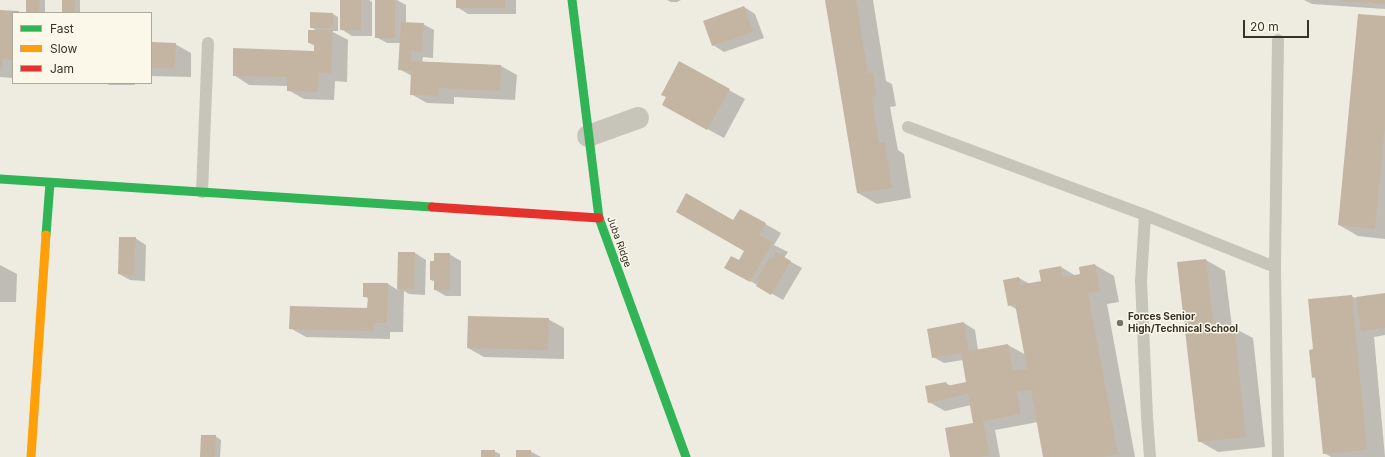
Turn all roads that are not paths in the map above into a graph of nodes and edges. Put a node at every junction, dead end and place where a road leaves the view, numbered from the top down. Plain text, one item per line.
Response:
1 (572, 0) edge
2 (1278, 40) dead end
3 (208, 43) dead end
4 (638, 118) dead end
5 (908, 127) dead end
6 (588, 136) junction
7 (0, 179) edge
8 (50, 182) junction
9 (202, 192) junction
10 (1145, 215) junction
11 (599, 218) junction
12 (1275, 267) junction
13 (31, 457) edge
14 (686, 457) edge
15 (1150, 457) edge
16 (1278, 457) edge

1 - 6 street, Juba Ridge
2 - 12 lane
3 - 9 lane
4 - 6 street
5 - 10 lane
6 - 11 street, Juba Ridge
7 - 8 street
8 - 9 street
8 - 13 street
9 - 11 street
10 - 12 lane
10 - 15 lane
11 - 14 street, Juba Ridge
12 - 16 lane

